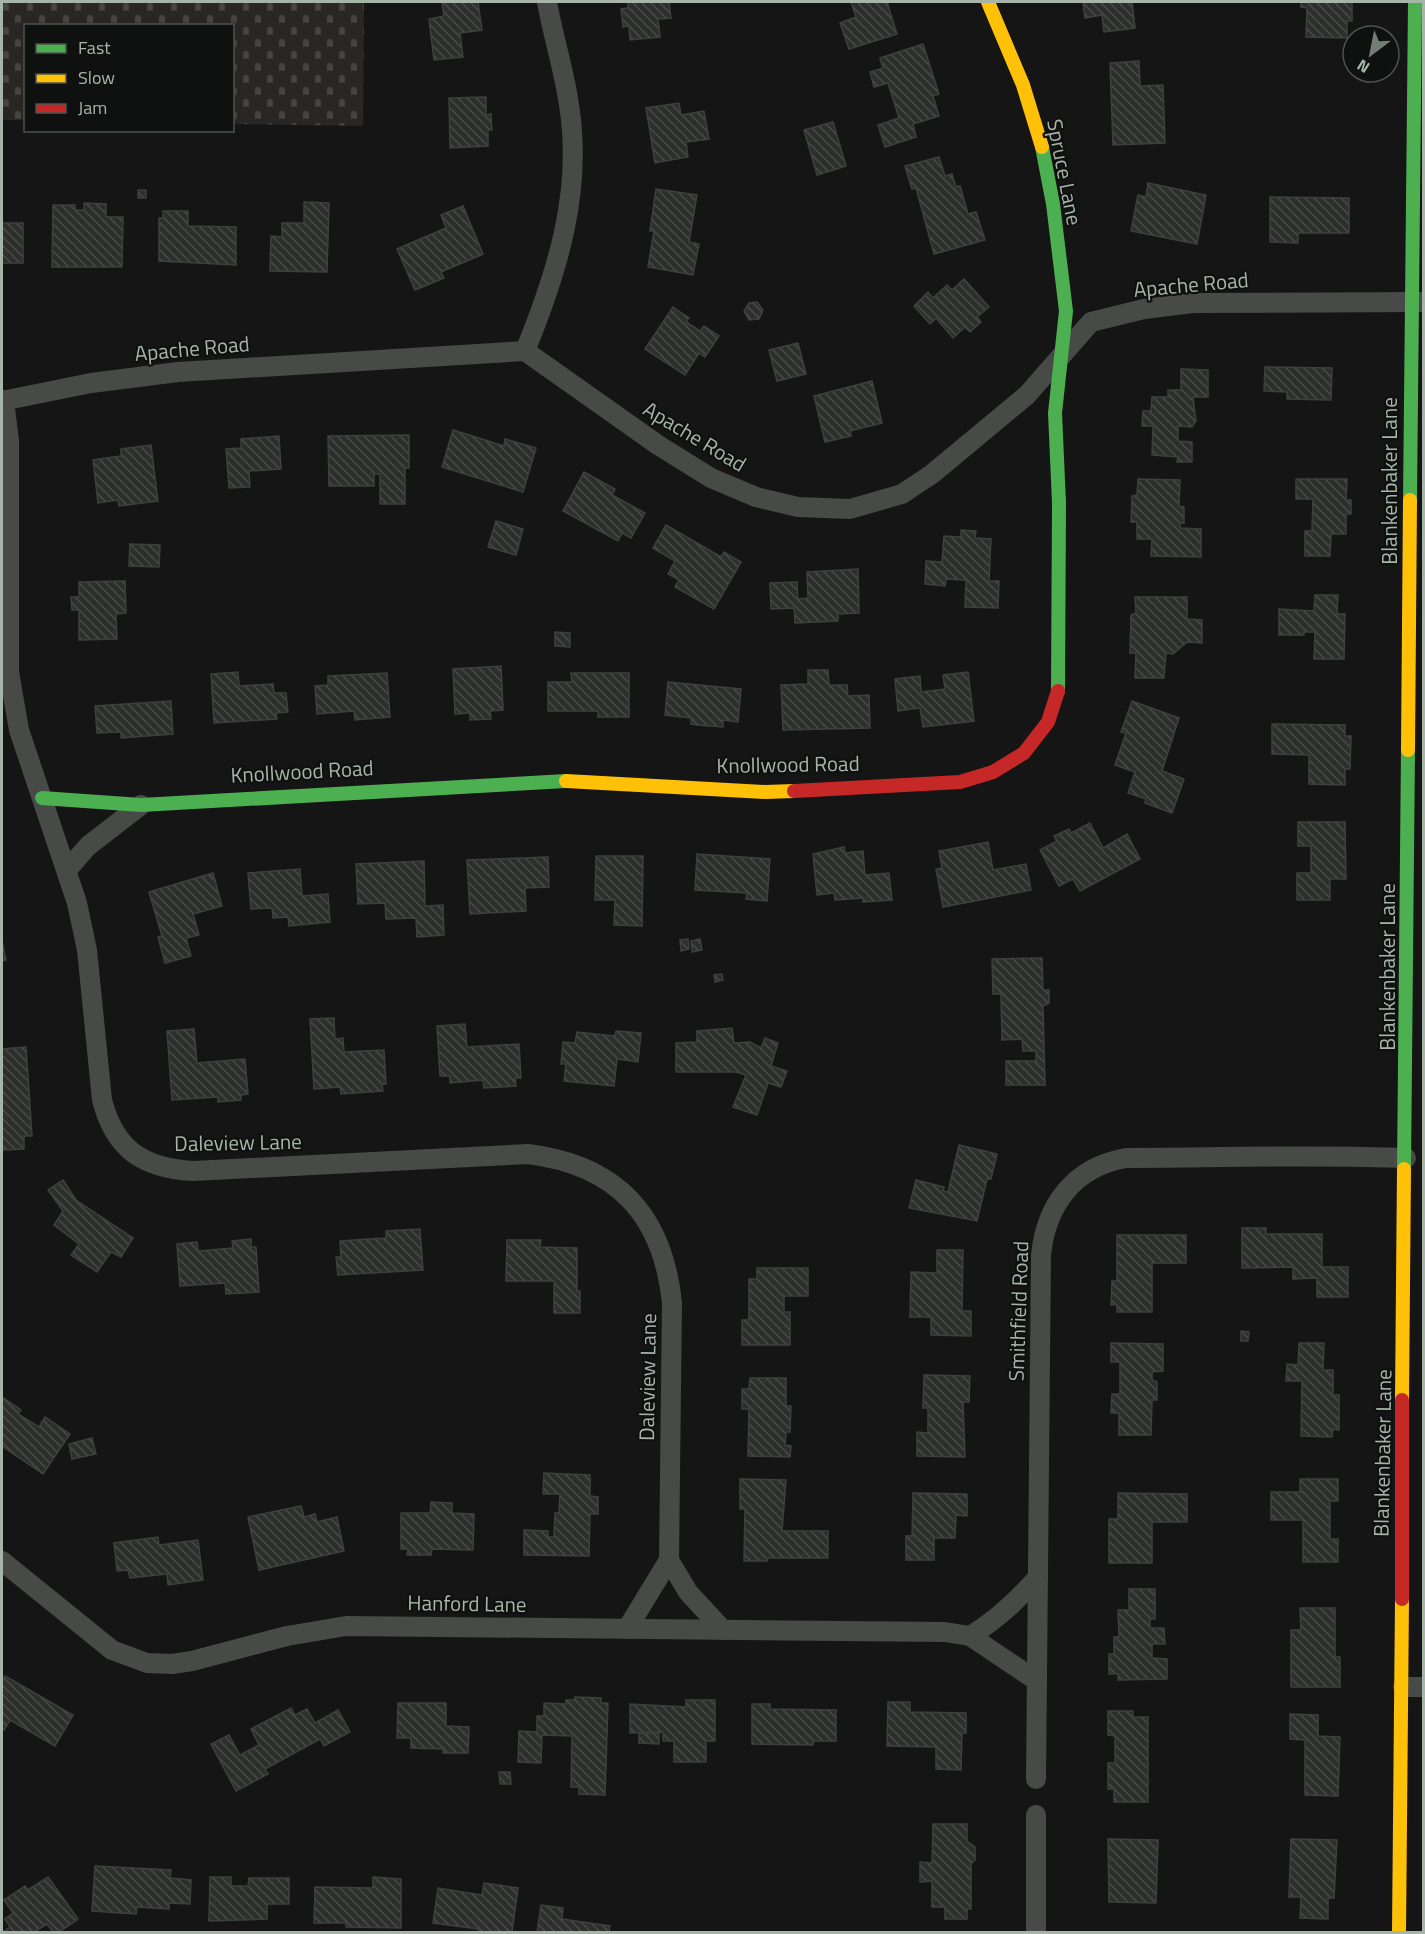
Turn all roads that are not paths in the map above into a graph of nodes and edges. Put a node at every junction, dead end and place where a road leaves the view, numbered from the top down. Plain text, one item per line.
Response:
1 (547, 2) edge
2 (988, 2) edge
3 (1415, 2) edge
4 (1418, 302) edge
5 (525, 351) junction
6 (1059, 357) junction
7 (3, 401) edge
8 (42, 798) junction
9 (141, 805) junction
10 (67, 870) junction
11 (1406, 1158) junction
12 (669, 1560) junction
13 (2, 1561) edge
14 (1038, 1577) junction
15 (627, 1629) junction
16 (723, 1630) junction
17 (970, 1636) junction
18 (1037, 1681) junction
19 (1404, 1687) junction
20 (1424, 1687) edge
21 (1036, 1779) dead end
22 (1036, 1815) dead end
23 (1036, 1932) edge
24 (1399, 1932) edge

1 - 5 street
2 - 6 street, Spruce Lane
3 - 4 street, Blankenbaker Lane
4 - 6 street, Apache Road
4 - 11 street, Blankenbaker Lane
5 - 6 street, Apache Road
5 - 7 street, Apache Road
6 - 9 street, Knollwood Road
7 - 8 street, Daleview Lane
8 - 9 street, Knollwood Road
8 - 10 street, Daleview Lane
9 - 10 street
10 - 12 street, Daleview Lane
11 - 14 street, Smithfield Road
11 - 19 street, Blankenbaker Lane
12 - 15 street
12 - 16 street
13 - 15 street, Hanford Lane
14 - 17 street
14 - 18 street, Smithfield Road
15 - 16 street, Hanford Lane
16 - 17 street, Hanford Lane
17 - 18 street, Hanford Lane
18 - 21 street, Smithfield Road
19 - 20 street
19 - 24 street, Blankenbaker Lane
22 - 23 street

